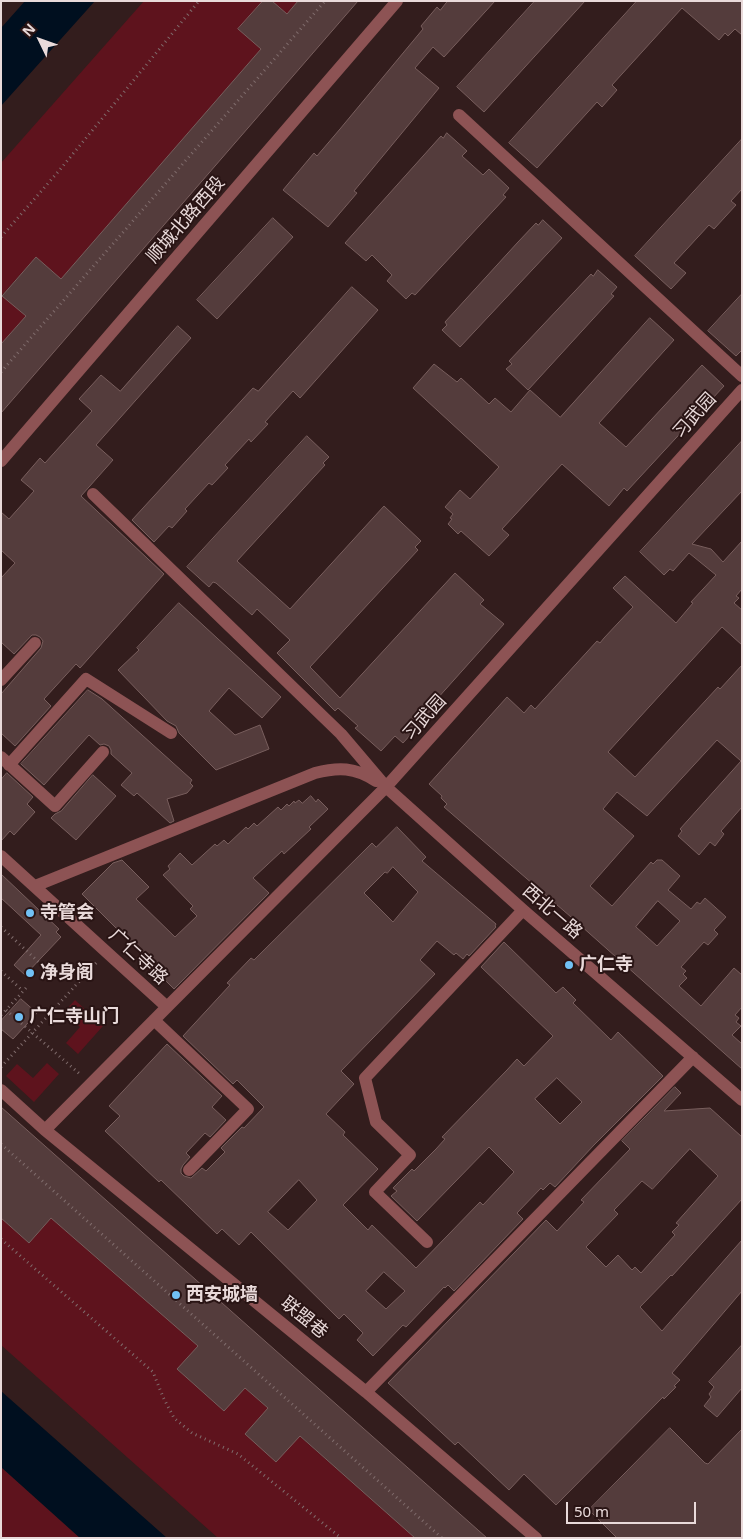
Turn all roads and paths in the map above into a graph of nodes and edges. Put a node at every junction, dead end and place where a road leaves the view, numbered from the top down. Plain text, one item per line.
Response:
1 (199, 1) edge
2 (325, 1) edge
3 (397, 1) edge
4 (459, 115) dead end
5 (1, 237) edge
6 (1, 372) edge
7 (742, 376) edge
8 (742, 390) edge
9 (1, 461) edge
10 (93, 494) dead end
11 (35, 643) dead end
12 (1, 680) edge
13 (171, 733) dead end
14 (103, 752) dead end
15 (5, 761) edge
16 (386, 788) junction
17 (1, 856) edge
18 (34, 886) junction
19 (522, 910) junction
20 (1, 927) edge
21 (106, 951) junction
22 (44, 967) dead end
23 (1, 971) edge
24 (5, 974) junction
25 (1, 978) edge
26 (167, 1007) junction
27 (6, 1010) junction
28 (1, 1015) edge
29 (154, 1020) junction
30 (32, 1034) junction
31 (692, 1057) junction
32 (1, 1068) edge
33 (91, 1084) junction
34 (1, 1090) edge
35 (742, 1100) edge
36 (45, 1130) junction
37 (1, 1144) edge
38 (189, 1170) dead end
39 (1, 1239) edge
40 (427, 1242) dead end
41 (366, 1392) junction
42 (341, 1538) edge
43 (442, 1538) edge
44 (536, 1538) edge

1 - 5 path
2 - 6 path
3 - 9 street, 顺城北路西段
4 - 7 street
8 - 16 street, 习武园
10 - 16 street
11 - 12 street
13 - 15 street
14 - 15 street
16 - 18 street
16 - 19 street, 西北一路
16 - 26 street, 习武园
17 - 18 street, 广仁寺路
18 - 21 street, 广仁寺路
19 - 31 street, 西北一路
19 - 40 street
20 - 22 path
21 - 26 street, 广仁寺路
21 - 30 path
23 - 24 path
24 - 25 path
24 - 27 path
26 - 29 street, 广仁寺路
27 - 28 path
27 - 30 path
29 - 33 street, 广仁寺路
29 - 38 street
30 - 32 path
30 - 33 path
31 - 35 street, 西北一路
31 - 41 street
33 - 36 street, 广仁寺路
34 - 36 street, 联盟巷
36 - 41 street, 联盟巷
37 - 43 path
39 - 42 path
41 - 44 street, 联盟巷

